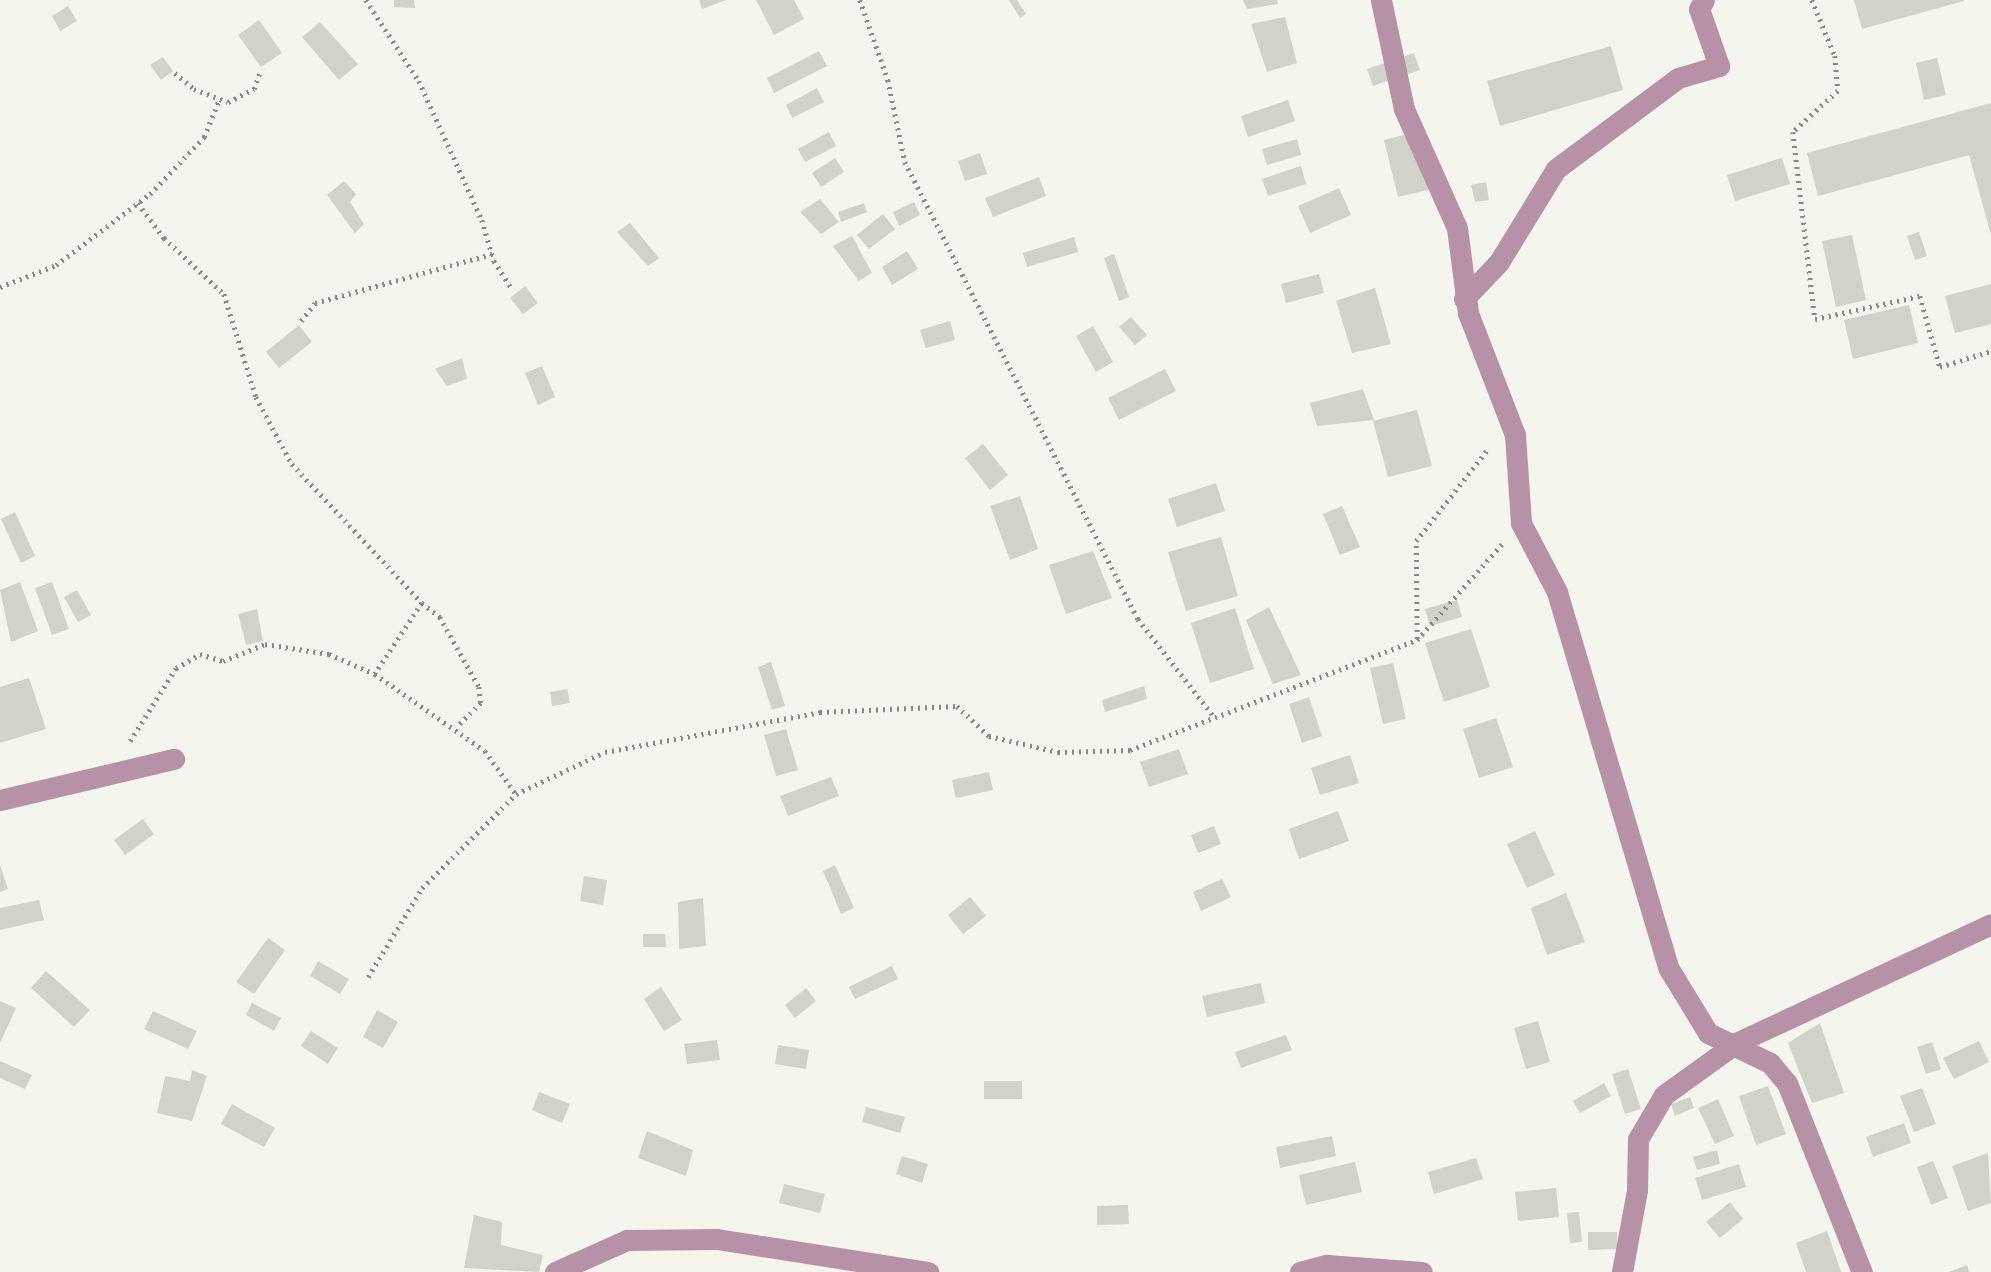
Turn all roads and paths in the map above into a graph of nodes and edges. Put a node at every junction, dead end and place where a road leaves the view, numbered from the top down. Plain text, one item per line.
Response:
1 (366, 0) edge
2 (860, 0) edge
3 (1381, 0) edge
4 (1704, 0) edge
5 (1812, 0) edge
6 (261, 69) dead end
7 (175, 73) dead end
8 (219, 100) junction
9 (138, 203) junction
10 (492, 254) junction
11 (0, 287) edge
12 (512, 289) dead end
13 (1464, 299) junction
14 (301, 321) dead end
15 (1991, 351) edge
16 (1511, 420) junction
17 (1521, 523) junction
18 (422, 603) junction
19 (1417, 640) junction
20 (375, 674) junction
21 (1214, 718) junction
22 (456, 729) junction
23 (174, 759) dead end
24 (113, 773) junction
25 (516, 794) junction
26 (0, 800) edge
27 (1991, 924) edge
28 (368, 977) dead end
29 (1736, 1044) junction
30 (555, 1272) edge
31 (928, 1272) edge
32 (1300, 1272) edge
33 (1422, 1272) edge
34 (1622, 1272) edge
35 (1862, 1272) edge

1 - 10 path
2 - 21 path
3 - 13 street
4 - 13 street
5 - 15 path
6 - 8 path
7 - 8 path
8 - 9 path
9 - 11 path
9 - 18 path
10 - 12 path
10 - 14 path
13 - 16 street
16 - 17 street
16 - 19 path
17 - 19 path
17 - 29 street
18 - 20 path
18 - 22 path
19 - 21 path
20 - 22 path
20 - 24 path
21 - 25 path
22 - 25 path
23 - 24 street
24 - 26 street
25 - 28 path
27 - 29 street
29 - 34 street
29 - 35 street
30 - 31 street
32 - 33 street

